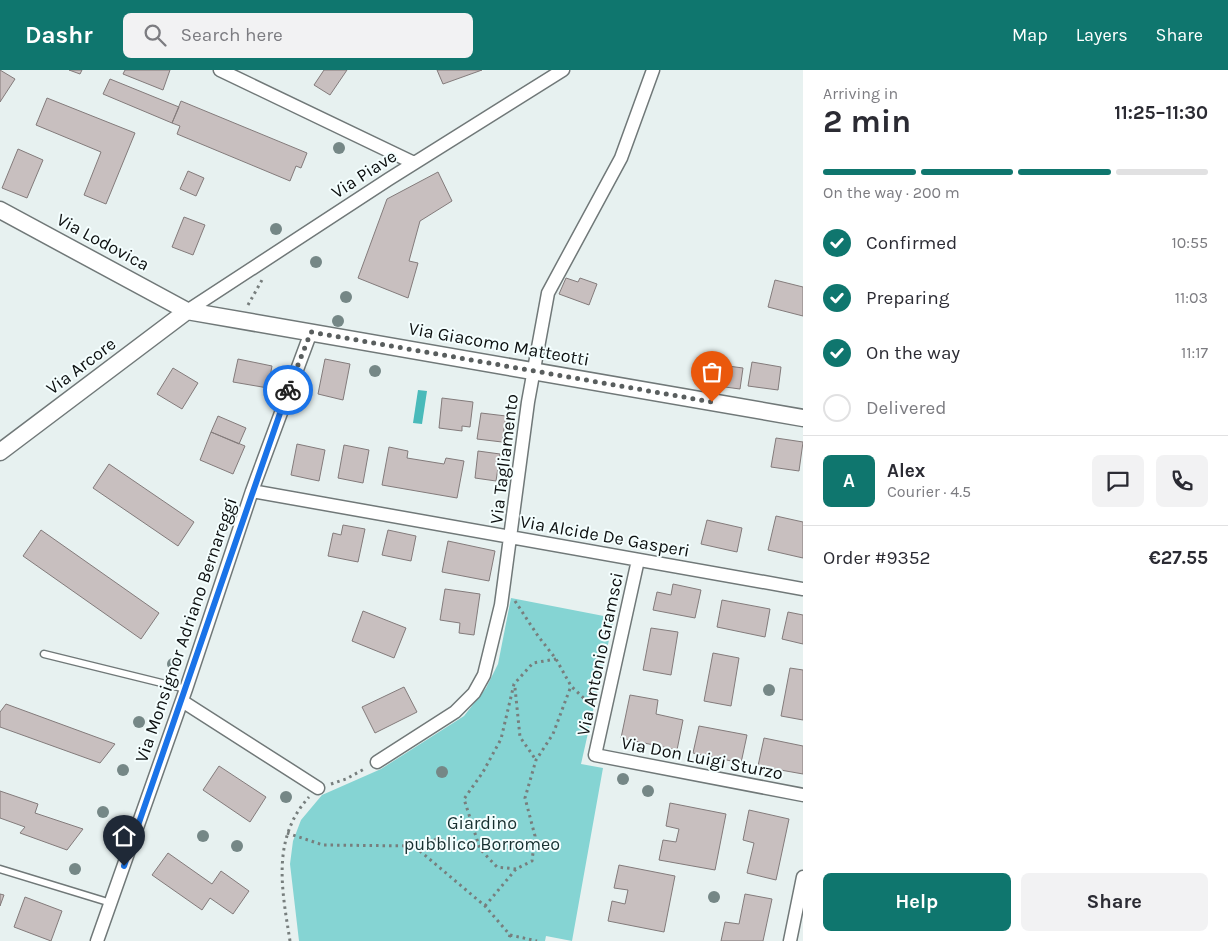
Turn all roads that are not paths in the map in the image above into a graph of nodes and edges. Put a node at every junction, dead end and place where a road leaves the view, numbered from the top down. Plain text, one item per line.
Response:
1 (220, 70) edge
2 (563, 70) edge
3 (653, 70) edge
4 (414, 163) junction
5 (0, 210) edge
6 (187, 311) junction
7 (311, 332) junction
8 (534, 370) junction
9 (803, 418) edge
10 (0, 452) edge
11 (252, 491) junction
12 (512, 537) junction
13 (638, 560) junction
14 (803, 589) edge
15 (44, 654) dead end
16 (184, 695) junction
17 (595, 755) joint
18 (377, 762) dead end
19 (318, 788) dead end
20 (803, 795) edge
21 (0, 869) edge
22 (803, 877) edge
23 (111, 903) junction
24 (97, 941) edge
25 (790, 941) edge

1 - 4 street
2 - 4 street, Via Piave
3 - 8 street, Via Tagliamento
4 - 6 street, Via Piave
5 - 6 street, Via Lodovica
6 - 7 street, Via Giacomo Matteotti
6 - 10 street, Via Arcore
7 - 8 street, Via Giacomo Matteotti
7 - 11 street, Via Monsignor Adriano Bernareggi
8 - 9 street, Via Giacomo Matteotti
8 - 12 street, Via Tagliamento
11 - 12 street, Via Alcide De Gasperi
11 - 16 street, Via Monsignor Adriano Bernareggi
12 - 13 street, Via Alcide De Gasperi
12 - 18 street, Via Tagliamento
13 - 14 street, Via Alcide De Gasperi
13 - 17 street, Via Antonio Gramsci
15 - 16 lane
16 - 19 street
16 - 23 street, Via Monsignor Adriano Bernareggi
17 - 20 street, Via Don Luigi Sturzo
21 - 23 lane
22 - 25 street
23 - 24 street, Via Monsignor Adriano Bernareggi

